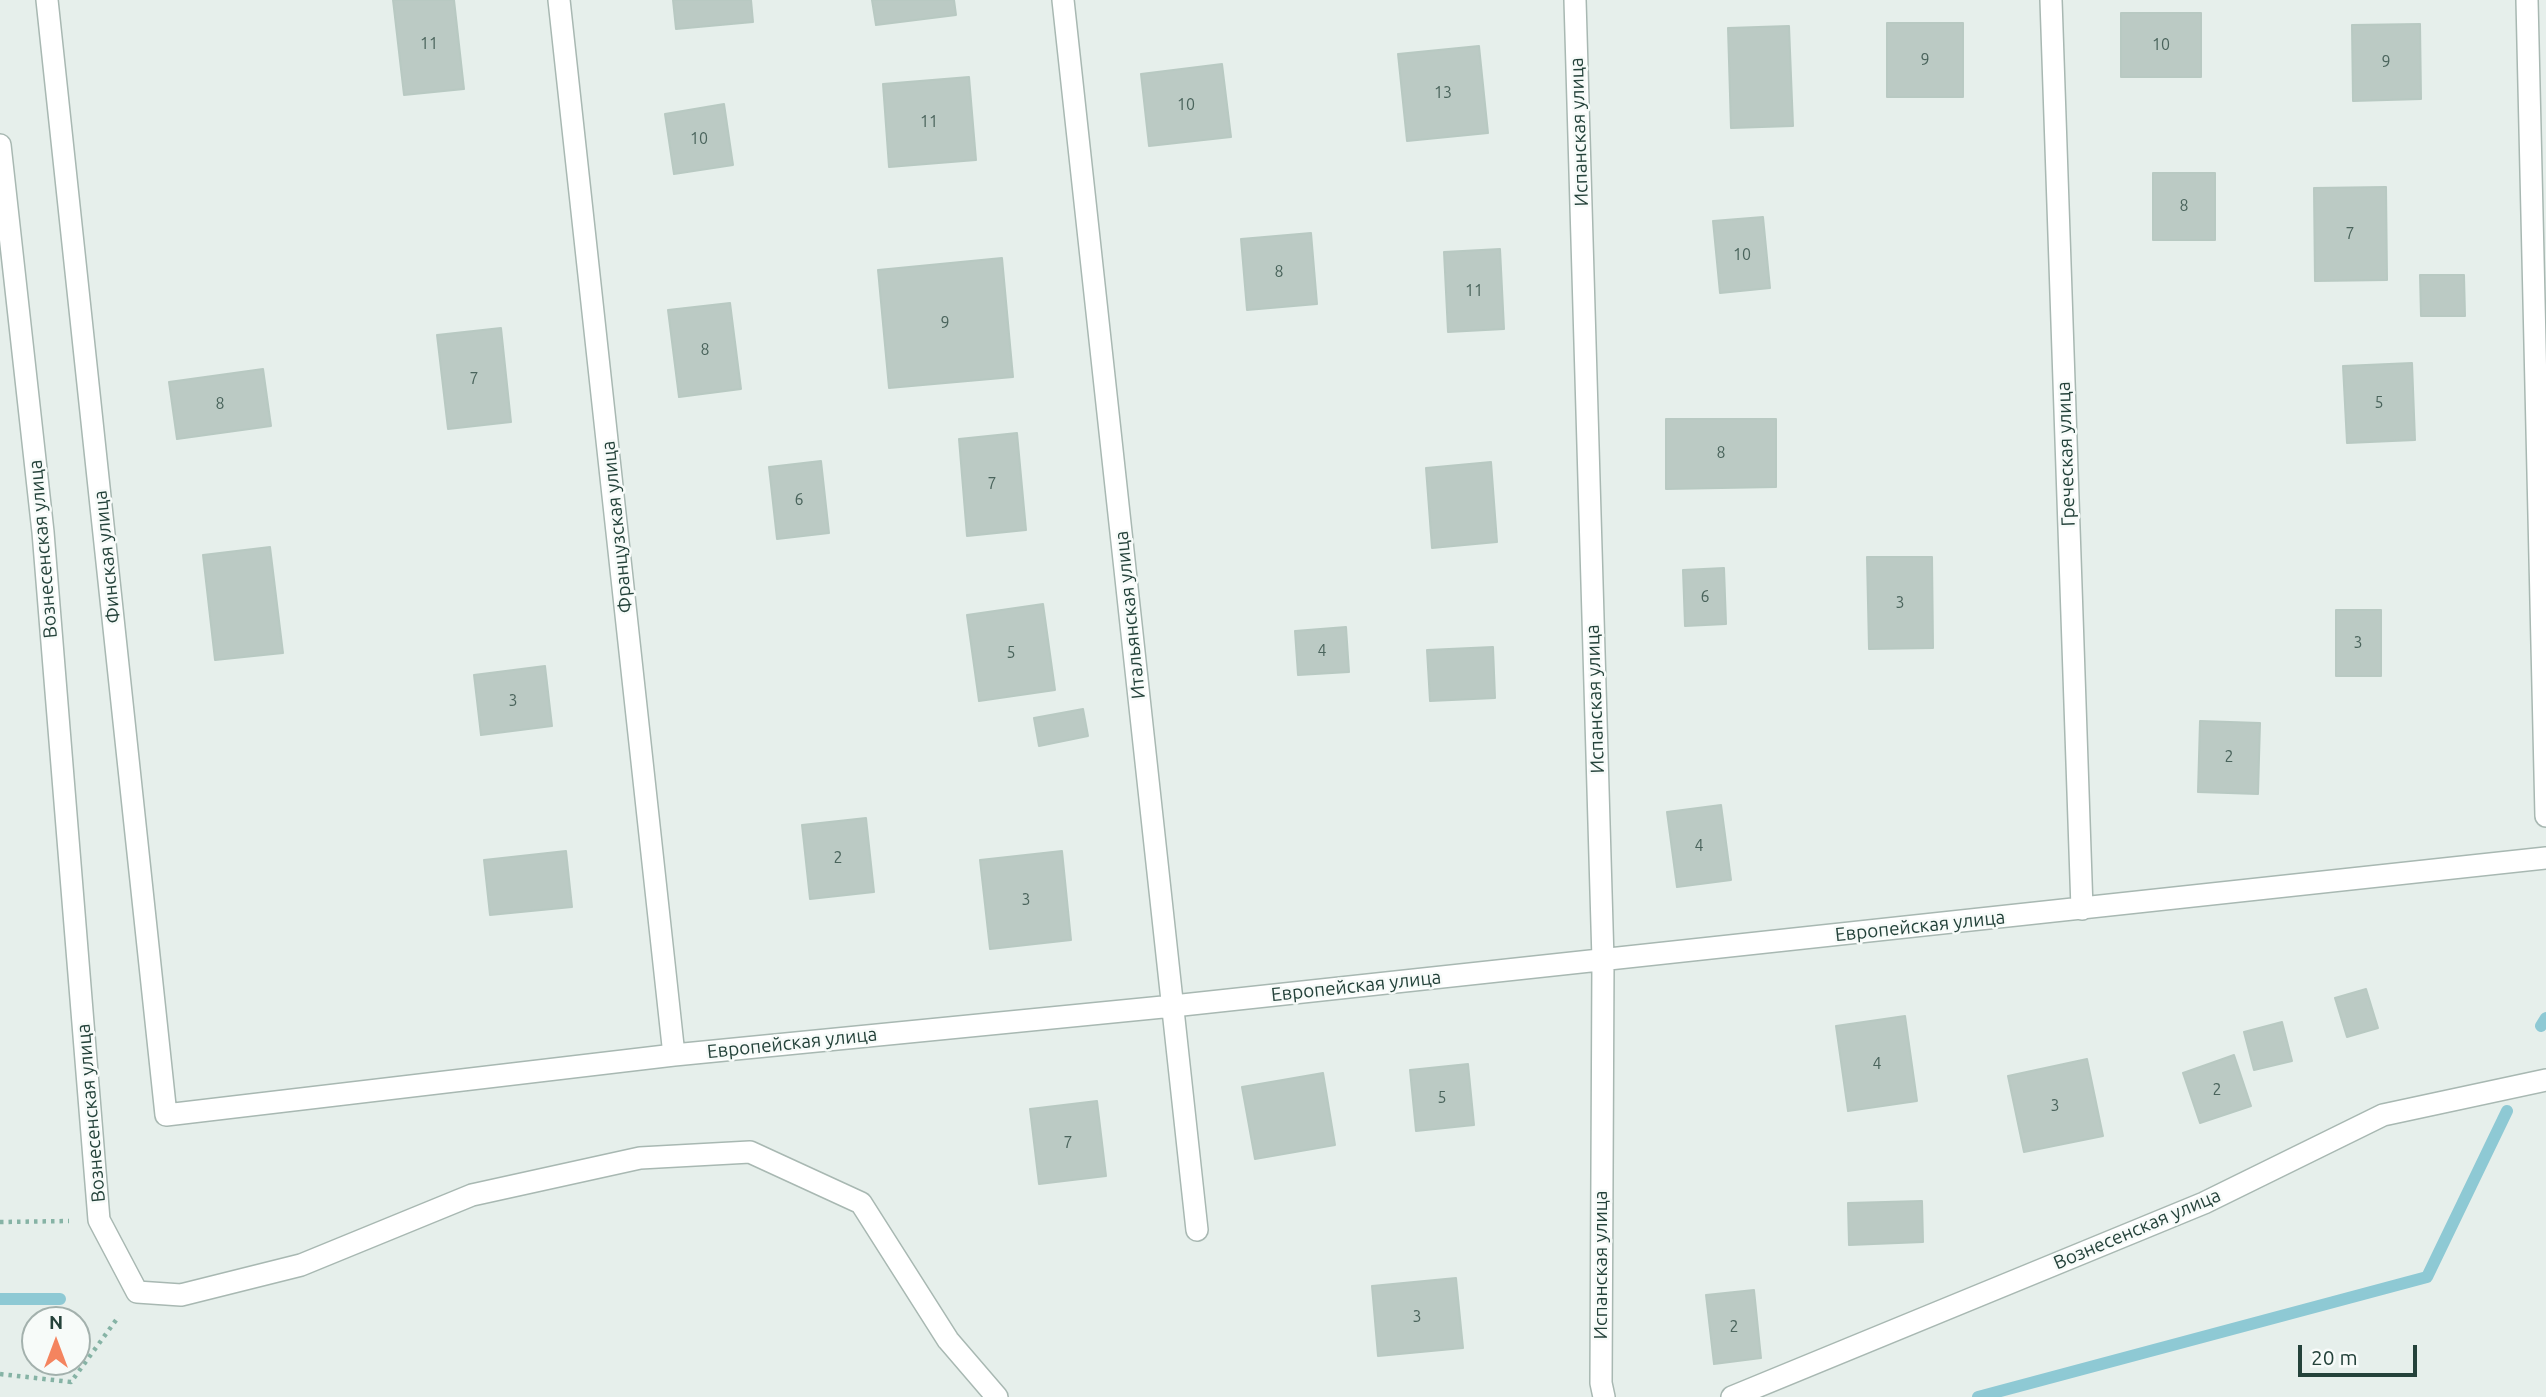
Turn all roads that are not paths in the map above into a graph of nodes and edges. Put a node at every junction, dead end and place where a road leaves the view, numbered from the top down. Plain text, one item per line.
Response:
1 (47, 0) edge
2 (559, 0) edge
3 (1063, 0) edge
4 (1575, 0) edge
5 (2051, 0) edge
6 (2527, 0) edge
7 (0, 145) edge
8 (2546, 816) edge
9 (2546, 858) edge
10 (2081, 909) junction
11 (1603, 960) junction
12 (1173, 1006) junction
13 (674, 1055) junction
14 (2546, 1080) edge
15 (166, 1115) joint
16 (1197, 1230) dead end
17 (997, 1397) edge
18 (1604, 1397) edge
19 (1732, 1397) edge

1 - 15 street, Финская улица
2 - 13 street, Французская улица
3 - 12 street, Итальянская улица
4 - 11 street, Испанская улица
5 - 10 street, Греческая улица
6 - 8 street
7 - 17 street, Вознесенская улица
9 - 10 street, Европейская улица
10 - 11 street, Европейская улица
11 - 12 street, Европейская улица
11 - 18 street, Испанская улица
12 - 13 street, Европейская улица
12 - 16 street, Итальянская улица
13 - 15 street, Европейская улица
14 - 19 street, Вознесенская улица

